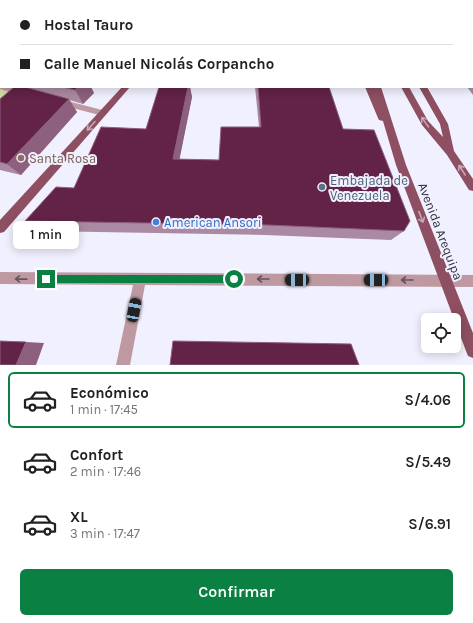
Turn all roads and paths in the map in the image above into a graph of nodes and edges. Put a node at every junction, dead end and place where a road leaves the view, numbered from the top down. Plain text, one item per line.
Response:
1 (125, 88) edge
2 (368, 88) edge
3 (377, 88) edge
4 (406, 88) edge
5 (424, 88) edge
6 (19, 89) edge
7 (29, 94) edge
8 (50, 99) edge
9 (6, 100) edge
10 (103, 113) junction
11 (450, 152) junction
12 (401, 165) junction
13 (473, 187) edge
14 (0, 228) edge
15 (0, 278) edge
16 (140, 279) junction
17 (446, 280) junction
18 (473, 281) edge
19 (473, 351) edge
20 (123, 365) edge

1 - 10 main road
2 - 12 main road, Avenida Arequipa
3 - 12 main road, Avenida Arequipa
11 -> 4 main road
5 - 11 main road
6 - 7 street
6 - 9 street
8 - 10 street
10 -> 14 main road
13 -> 11 main road
12 -> 17 main road, Avenida Arequipa
16 -> 15 street
17 -> 16 street
16 - 20 street
17 - 18 street
17 - 19 main road, Avenida Arequipa

